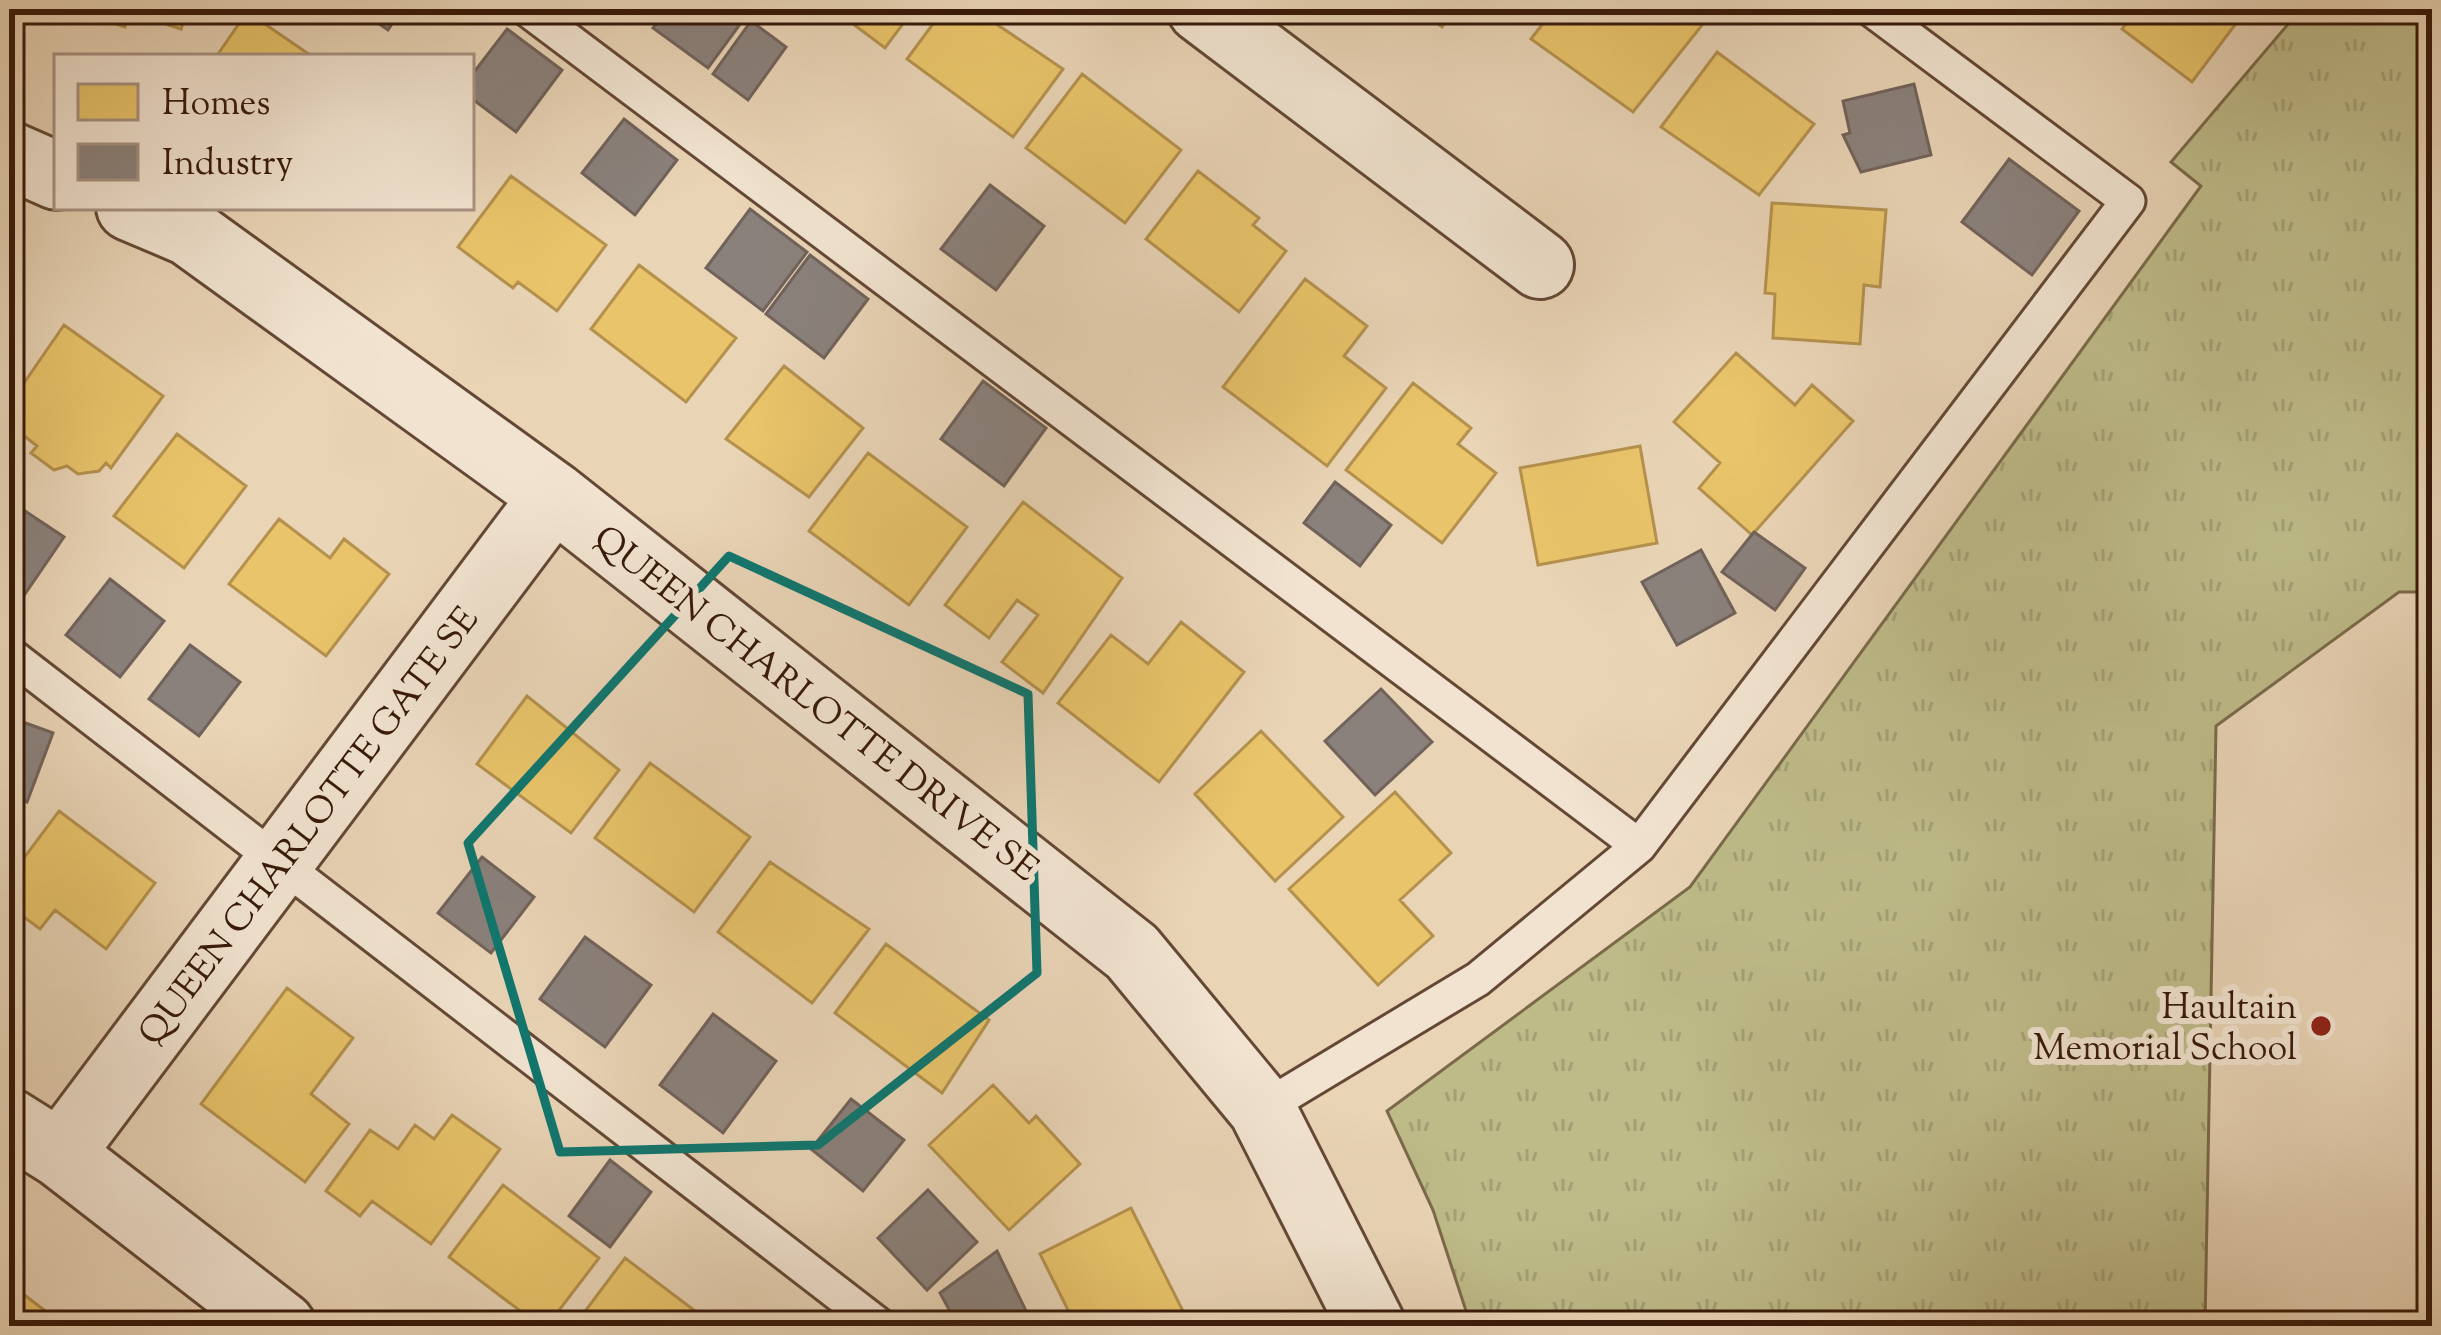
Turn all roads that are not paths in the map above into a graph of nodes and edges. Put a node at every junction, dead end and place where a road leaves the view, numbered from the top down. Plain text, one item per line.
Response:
1 (527, 9) edge
2 (1202, 9) edge
3 (1871, 9) edge
4 (9, 155) edge
5 (54, 175) edge
6 (137, 210) edge
7 (1540, 266) dead end
8 (554, 496) junction
9 (9, 654) edge
10 (1639, 846) junction
11 (278, 865) junction
12 (1262, 1109) junction
13 (34, 1138) edge
14 (282, 1326) edge
15 (880, 1326) edge
16 (1372, 1326) edge

1 - 10 lane
2 - 7 street
3 - 10 lane
4 - 5 street
6 - 8 street, QUEEN CHARLOTTE DRIVE SE
8 - 11 street, QUEEN CHARLOTTE GATE SE
8 - 12 street, QUEEN CHARLOTTE DRIVE SE
9 - 11 lane
10 - 12 lane
11 - 13 street, QUEEN CHARLOTTE GATE SE
11 - 15 lane
12 - 16 street, QUEEN CHARLOTTE DRIVE SE
13 - 14 street

